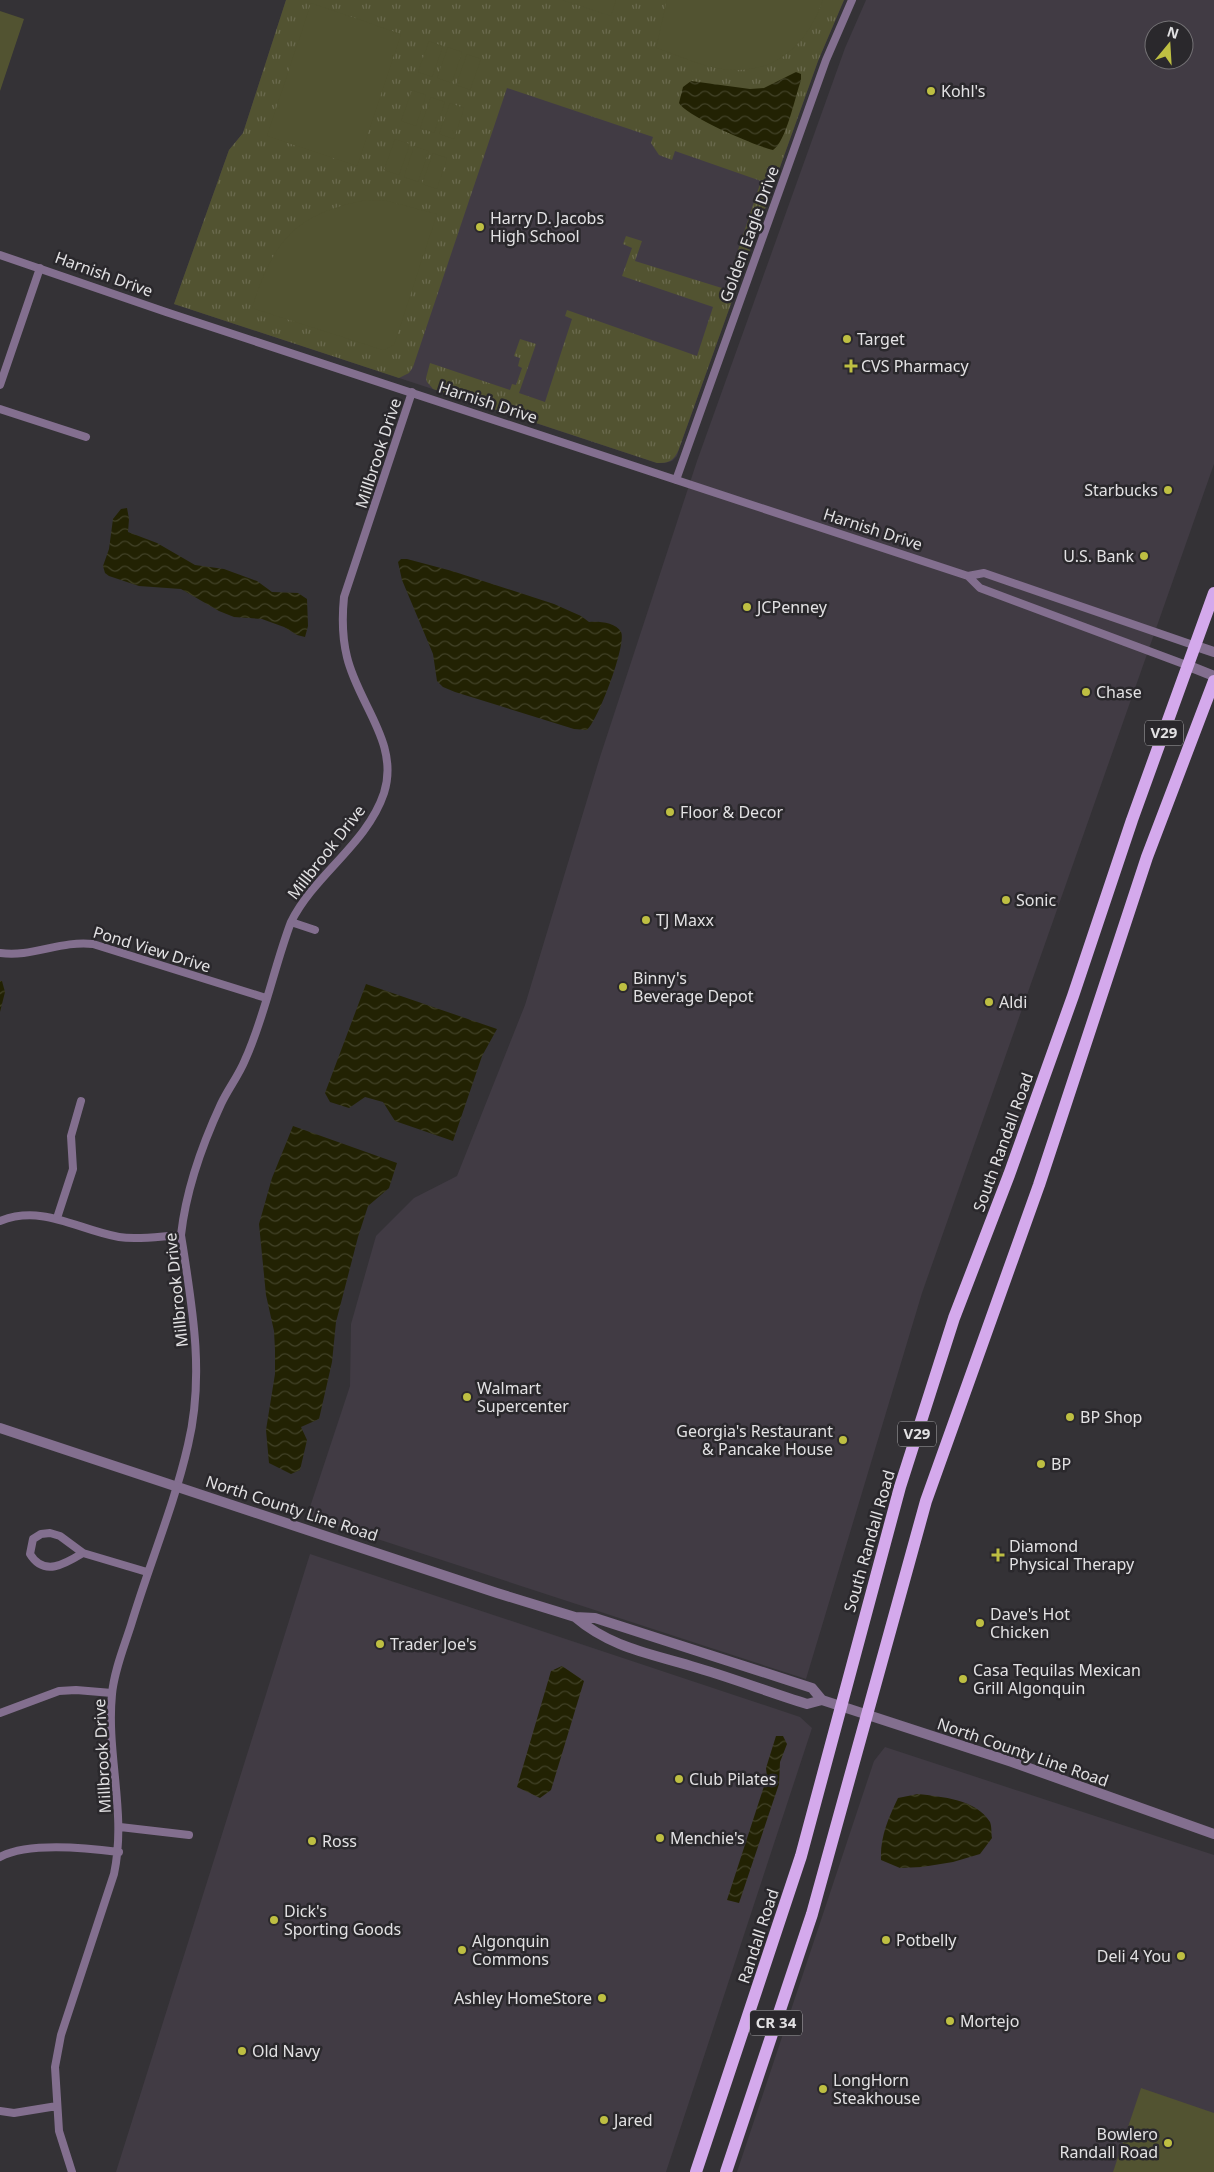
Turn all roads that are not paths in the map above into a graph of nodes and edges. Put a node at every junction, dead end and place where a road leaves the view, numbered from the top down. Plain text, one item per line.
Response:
1 (852, 0) edge
2 (0, 255) edge
3 (40, 268) junction
4 (0, 385) edge
5 (412, 392) junction
6 (0, 409) edge
7 (86, 437) dead end
8 (676, 480) junction
9 (968, 576) junction
10 (1214, 593) edge
11 (1196, 646) junction
12 (1214, 652) edge
13 (1189, 666) junction
14 (1214, 676) edge
15 (1214, 681) edge
16 (292, 922) junction
17 (315, 930) dead end
18 (0, 953) edge
19 (266, 998) junction
20 (81, 1101) dead end
21 (57, 1218) junction
22 (0, 1221) edge
23 (181, 1235) junction
24 (0, 1428) edge
25 (177, 1486) junction
26 (83, 1553) junction
27 (148, 1572) junction
28 (575, 1617) junction
29 (112, 1693) junction
30 (822, 1700) junction
31 (840, 1707) junction
32 (0, 1713) edge
33 (867, 1716) junction
34 (120, 1827) junction
35 (1214, 1834) edge
36 (189, 1835) dead end
37 (119, 1852) junction
38 (0, 1857) edge
39 (57, 2106) junction
40 (0, 2111) edge
41 (72, 2172) edge
42 (696, 2172) edge
43 (726, 2172) edge

1 - 8 street, Golden Eagle Drive
2 - 3 street, Harnish Drive
3 - 4 street
3 - 5 street, Harnish Drive
5 - 8 street, Harnish Drive
5 - 16 street, Millbrook Drive
6 - 7 street
8 - 9 street, Harnish Drive
9 - 11 street, Harnish Drive
9 - 13 street, Harnish Drive
10 - 11 main road, South Randall Road / V29
11 - 12 street, Harnish Drive
11 - 13 main road, South Randall Road / V29
13 - 14 street, Harnish Drive
13 - 31 main road, South Randall Road / V29
15 - 33 main road, V29
16 - 17 street
16 - 19 street, Millbrook Drive
18 - 19 street, Pond View Drive
19 - 23 street, Millbrook Drive
20 - 21 street
21 - 22 street
21 - 23 street
23 - 25 street, Millbrook Drive
24 - 25 street, North County Line Road
25 - 27 street, Millbrook Drive
25 - 28 street, North County Line Road
26 - 26 street
26 - 27 street
27 - 29 street, Millbrook Drive
28 - 30 street, North County Line Road
28 - 30 street, North County Line Road
29 - 32 street
29 - 34 street, Millbrook Drive
30 - 31 street, North County Line Road
31 - 33 street, North County Line Road
31 - 42 main road, Randall Road / CR 34
33 - 35 street, North County Line Road
33 - 43 main road, CR 34
34 - 36 street
34 - 37 street, Millbrook Drive
37 - 38 street
37 - 39 street, Millbrook Drive
39 - 40 street
39 - 41 street, Millbrook Drive

